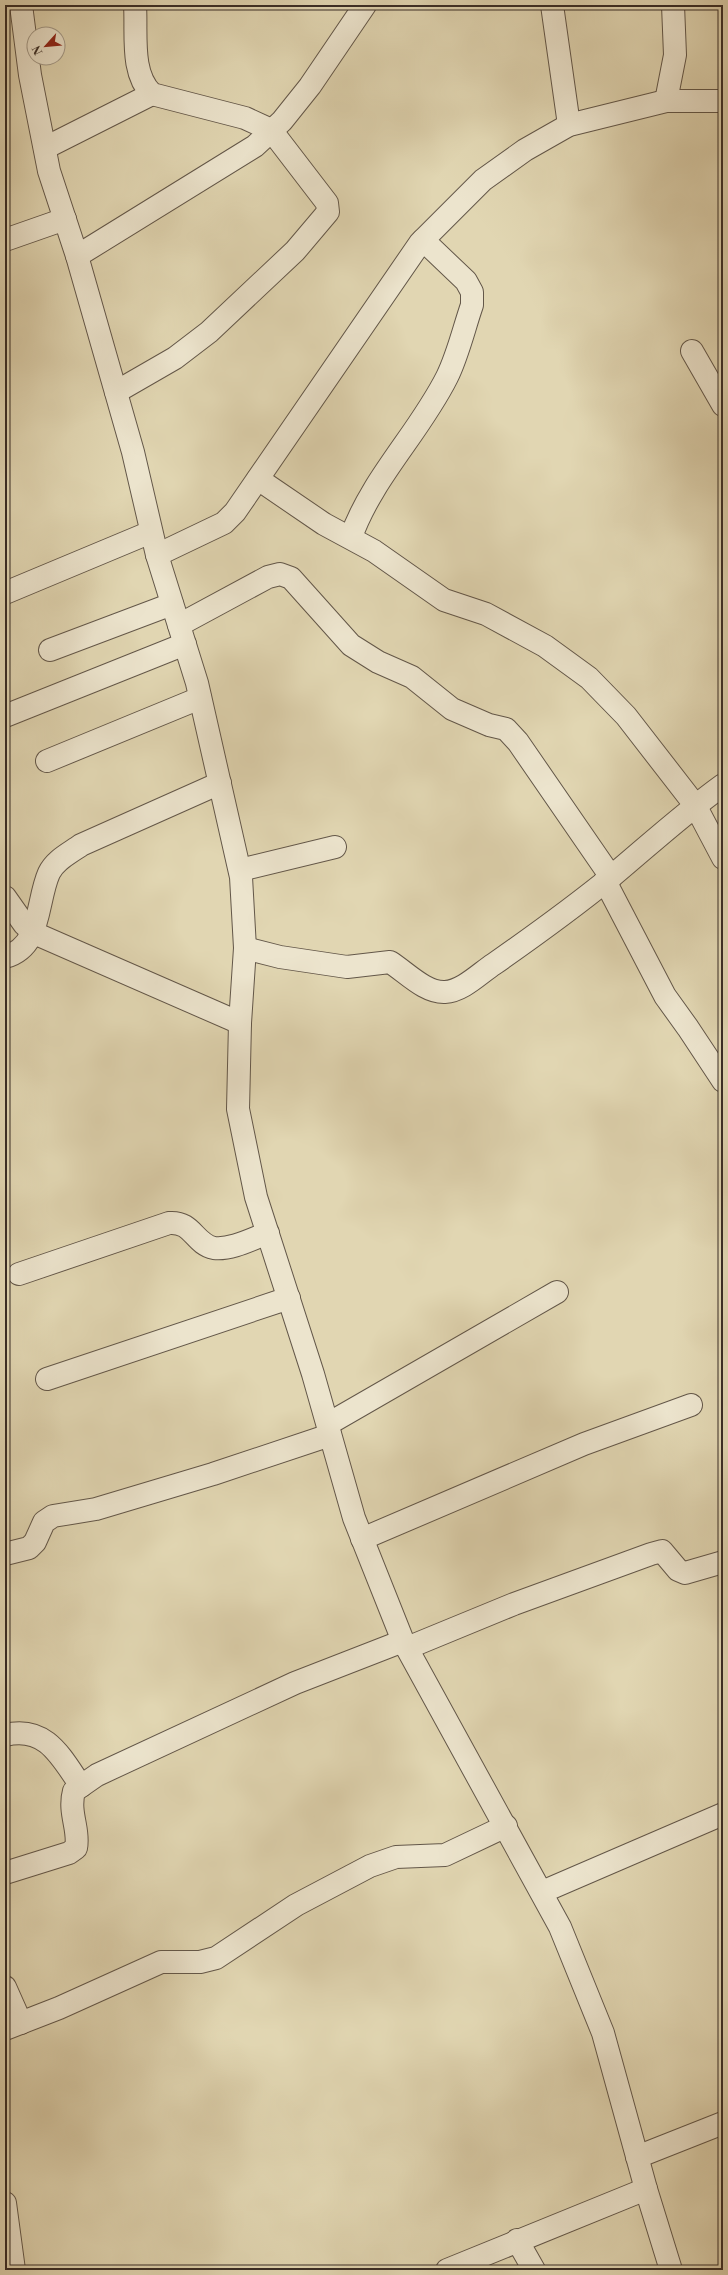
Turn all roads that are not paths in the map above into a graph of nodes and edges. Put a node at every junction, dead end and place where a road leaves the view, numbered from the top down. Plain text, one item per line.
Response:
1 (21, 5) edge
2 (135, 5) edge
3 (364, 5) edge
4 (552, 5) edge
5 (673, 5) edge
6 (152, 94) junction
7 (666, 101) junction
8 (723, 101) edge
9 (569, 125) junction
10 (272, 130) junction
11 (45, 148) junction
12 (65, 219) junction
13 (5, 240) edge
14 (423, 240) junction
15 (77, 256) junction
16 (692, 352) dead end
17 (116, 392) junction
18 (723, 405) edge
19 (258, 479) junction
20 (151, 532) junction
21 (350, 537) junction
22 (157, 556) junction
23 (5, 594) edge
24 (172, 604) junction
25 (182, 635) junction
26 (50, 650) dead end
27 (200, 698) junction
28 (5, 716) edge
29 (47, 761) dead end
30 (220, 783) junction
31 (723, 785) edge
32 (695, 805) junction
33 (335, 848) dead end
34 (723, 858) edge
35 (240, 870) junction
36 (608, 879) junction
37 (5, 897) edge
38 (34, 933) junction
39 (246, 948) junction
40 (5, 957) edge
41 (240, 1023) junction
42 (723, 1081) edge
43 (268, 1233) junction
44 (19, 1274) dead end
45 (557, 1292) dead end
46 (289, 1298) junction
47 (47, 1379) dead end
48 (691, 1405) dead end
49 (329, 1430) junction
50 (362, 1539) junction
51 (5, 1554) edge
52 (723, 1562) edge
53 (405, 1644) junction
54 (5, 1735) edge
55 (80, 1786) junction
56 (723, 1814) edge
57 (506, 1826) junction
58 (5, 1873) edge
59 (542, 1892) junction
60 (5, 1987) edge
61 (13, 2026) edge
62 (723, 2123) edge
63 (637, 2157) junction
64 (646, 2189) junction
65 (5, 2203) edge
66 (517, 2240) junction
67 (459, 2267) edge
68 (14, 2270) edge
69 (534, 2270) edge
70 (671, 2270) edge

1 - 11 street
2 - 6 street
3 - 10 street
4 - 9 street
5 - 7 street
6 - 10 street
6 - 11 street
7 - 8 street
7 - 9 street
9 - 14 street
10 - 15 street
10 - 17 street
11 - 12 street
12 - 13 street
12 - 15 street
14 - 19 street
14 - 21 street
15 - 17 street
16 - 18 street
17 - 20 street
19 - 21 street
19 - 22 street
20 - 22 street
20 - 23 street
21 - 32 street
22 - 24 street
24 - 25 street
24 - 26 street
25 - 27 street
25 - 28 street
25 - 36 street
27 - 29 street
27 - 30 street
30 - 35 street
30 - 38 street
31 - 32 street
32 - 34 street
32 - 36 street
33 - 35 street
35 - 39 street
36 - 39 street
36 - 42 street
37 - 38 street
38 - 40 street
38 - 41 street
39 - 41 street
41 - 43 street
43 - 44 street
43 - 46 street
45 - 49 street
46 - 47 street
46 - 49 street
48 - 50 street
49 - 50 street
49 - 51 street
50 - 53 street
52 - 53 street
53 - 55 street
53 - 57 street
54 - 55 street
55 - 58 street
56 - 59 street
57 - 59 street
57 - 61 street
59 - 63 street
60 - 61 street
62 - 63 street
63 - 64 street
64 - 66 street
64 - 70 street
65 - 68 street
66 - 67 street
66 - 69 street

